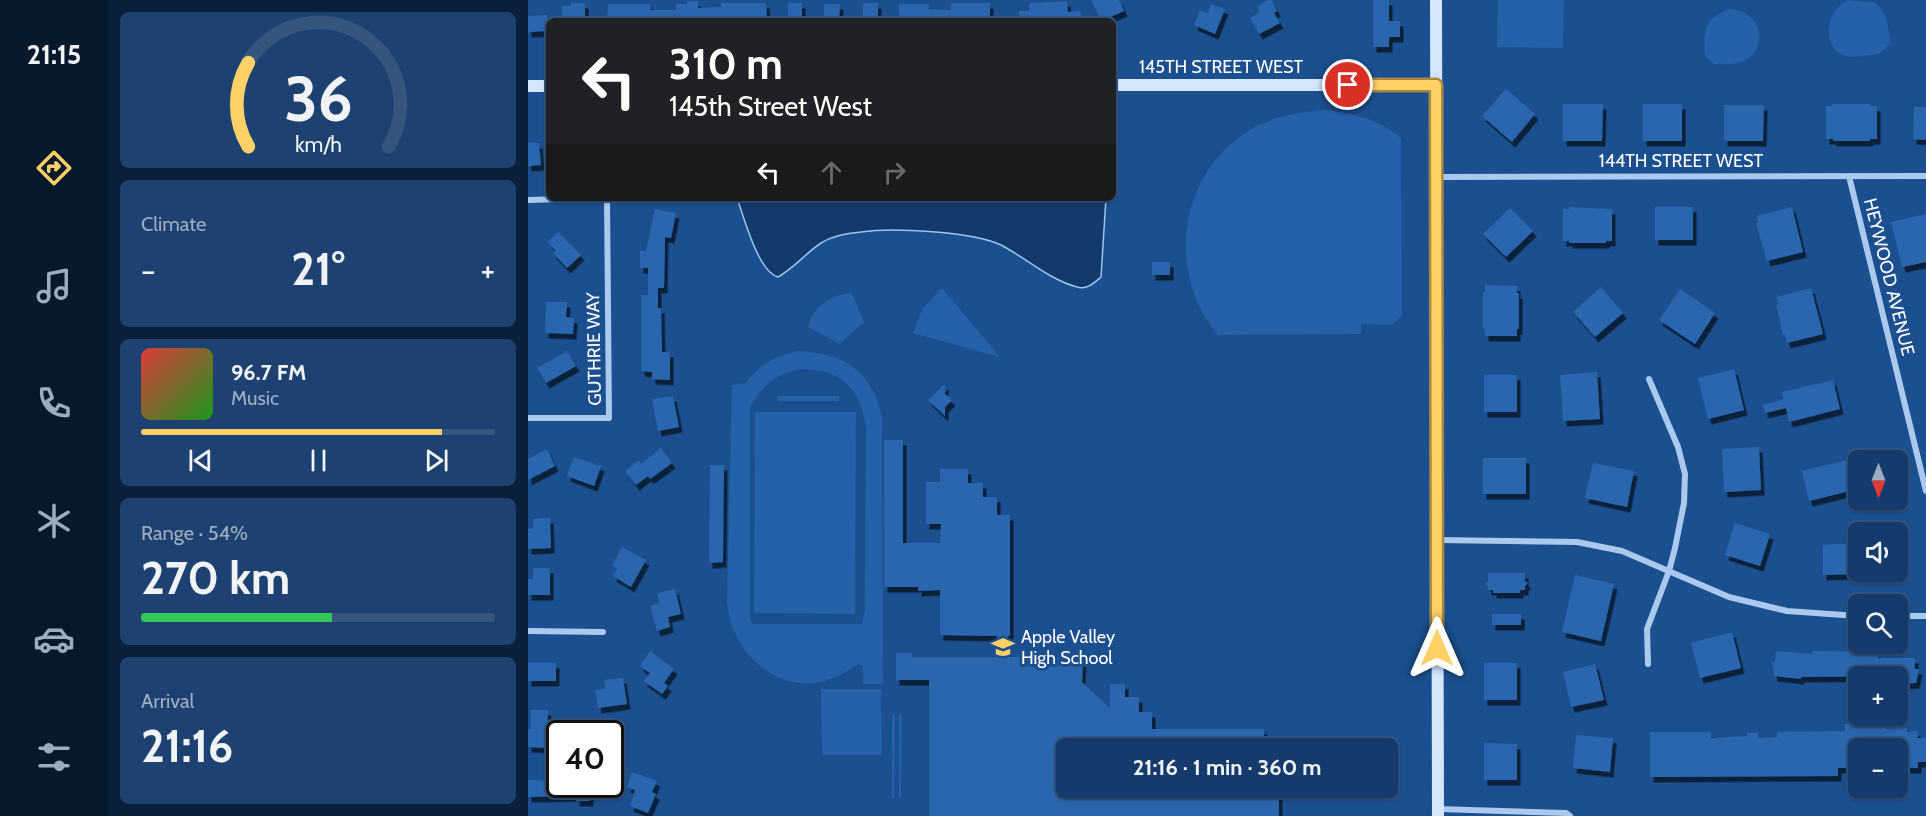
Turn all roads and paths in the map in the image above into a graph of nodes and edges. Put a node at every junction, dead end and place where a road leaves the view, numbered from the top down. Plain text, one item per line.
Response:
1 (1436, 0) edge
2 (1116, 85) edge
3 (1436, 85) junction
4 (528, 86) edge
5 (546, 86) edge
6 (1849, 176) junction
7 (1926, 176) edge
8 (1436, 177) junction
9 (528, 200) edge
10 (546, 200) edge
11 (608, 201) edge
12 (1648, 379) dead end
13 (528, 418) edge
14 (1926, 491) edge
15 (1436, 540) junction
16 (1669, 571) junction
17 (1848, 616) edge
18 (1908, 616) edge
19 (1926, 616) edge
20 (528, 631) edge
21 (603, 632) dead end
22 (1648, 664) dead end
23 (1438, 813) edge
24 (1570, 816) edge

1 - 3 street
2 - 3 street, 145TH STREET WEST
3 - 8 street
4 - 5 street
6 - 7 street, 144TH STREET WEST
6 - 8 street, 144TH STREET WEST
6 - 14 street, HEYWOOD AVENUE
8 - 15 street
9 - 10 street
11 - 13 street, GUTHRIE WAY
12 - 16 street
15 - 16 street
15 - 23 street
16 - 17 street
16 - 22 street
18 - 19 street
20 - 21 street
23 - 24 street

